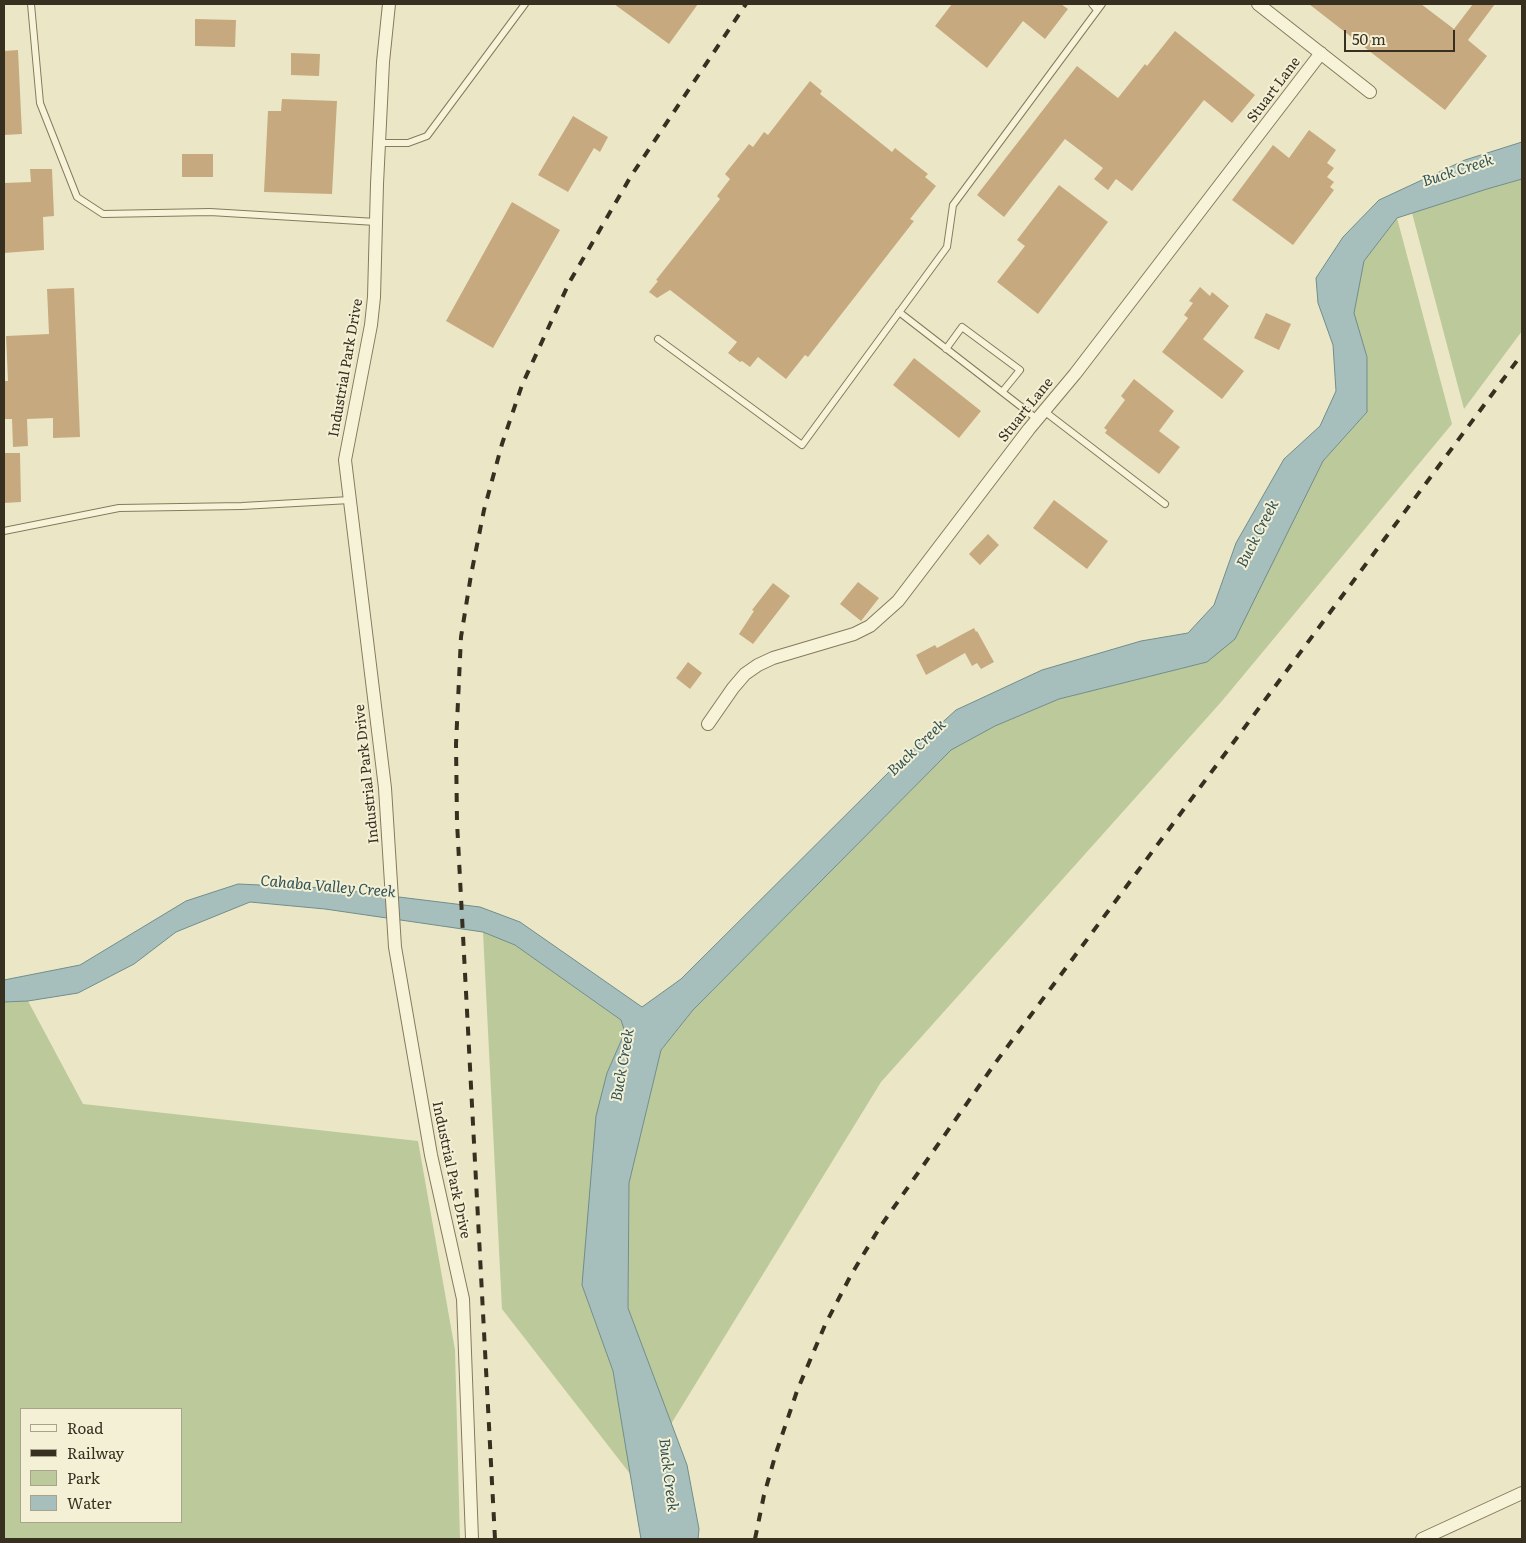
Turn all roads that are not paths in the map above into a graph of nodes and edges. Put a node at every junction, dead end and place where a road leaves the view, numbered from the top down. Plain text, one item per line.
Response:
1 (31, 4) edge
2 (389, 4) edge
3 (525, 4) edge
4 (1092, 4) edge
5 (1102, 4) edge
6 (1258, 4) edge
7 (1097, 10) junction
8 (1321, 53) junction
9 (1370, 92) dead end
10 (380, 143) junction
11 (376, 222) junction
12 (899, 312) junction
13 (658, 339) dead end
14 (946, 349) junction
15 (1003, 392) junction
16 (1041, 415) junction
17 (350, 500) junction
18 (1165, 504) dead end
19 (4, 531) edge
20 (708, 724) dead end
21 (1522, 1493) edge
22 (472, 1539) edge
23 (1422, 1539) edge

1 - 11 lane
2 - 10 street, Industrial Park Drive
3 - 10 lane
4 - 7 lane
5 - 7 lane
6 - 8 street
7 - 12 lane
8 - 9 street
8 - 16 street, Stuart Lane
10 - 11 street, Industrial Park Drive
11 - 17 street, Industrial Park Drive
12 - 13 lane
12 - 14 lane
14 - 15 lane
14 - 15 lane
15 - 16 lane
16 - 18 lane
16 - 20 street, Stuart Lane
17 - 19 lane
17 - 22 street, Industrial Park Drive
21 - 23 street

